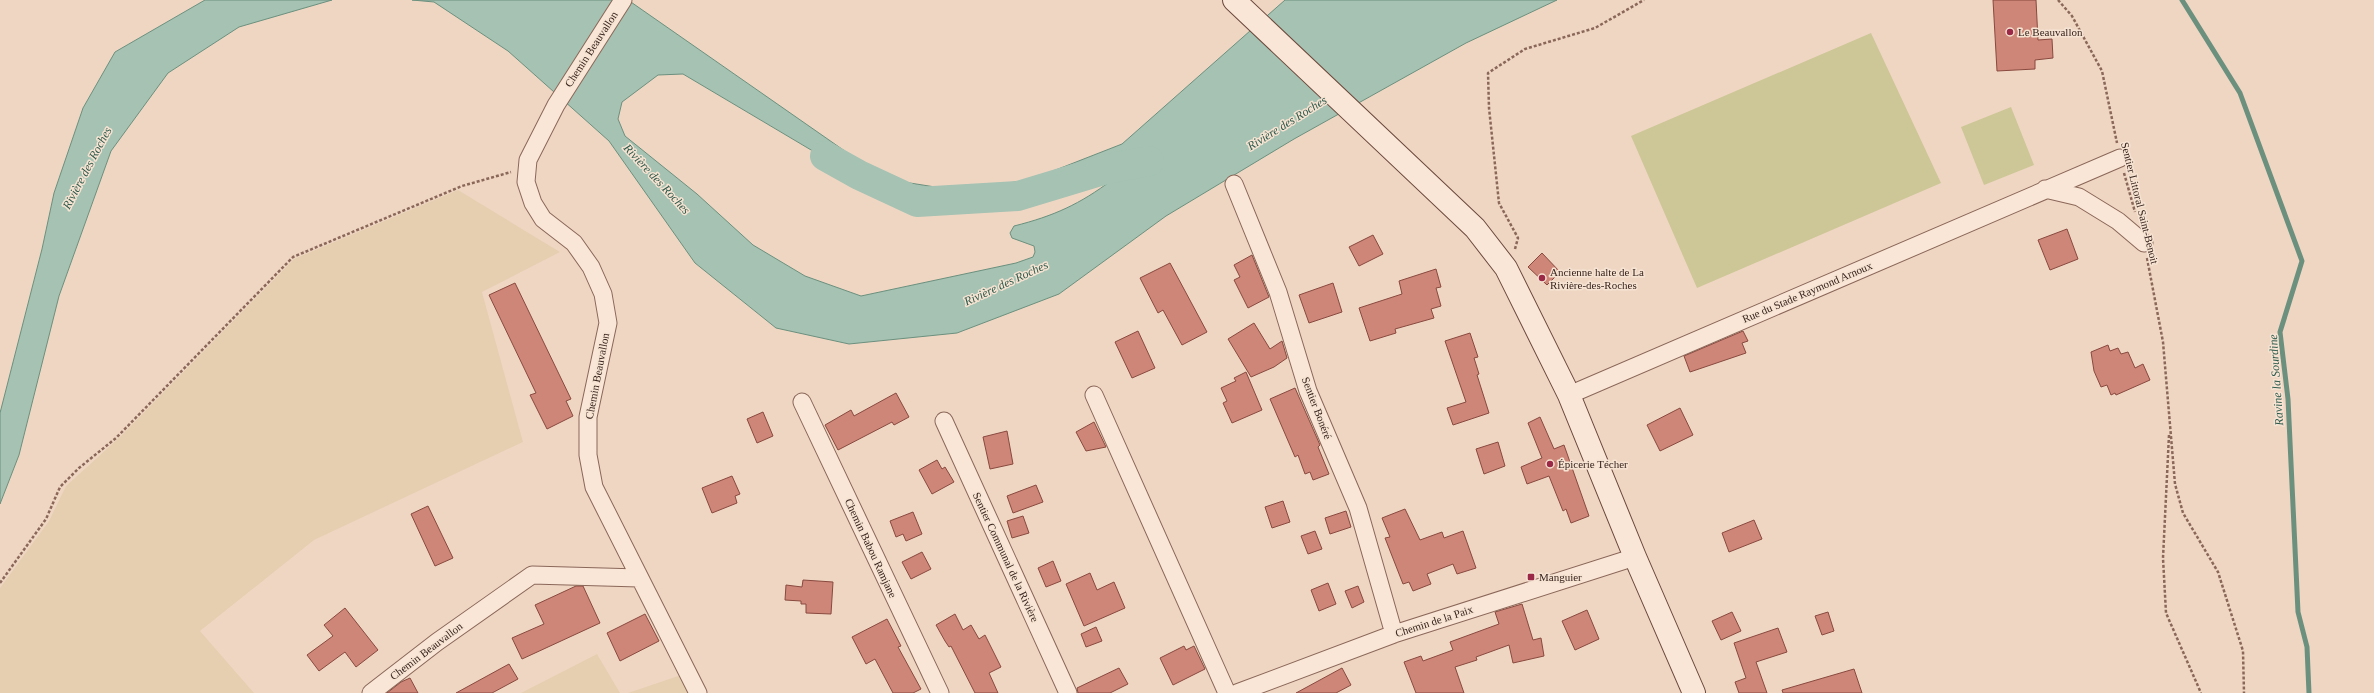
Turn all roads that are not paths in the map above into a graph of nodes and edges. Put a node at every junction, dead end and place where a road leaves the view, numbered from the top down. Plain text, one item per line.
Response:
1 (623, 0) edge
2 (1234, 0) edge
3 (2120, 158) road end
4 (1234, 184) dead end
5 (2045, 189) junction
6 (2144, 243) road end
7 (1094, 395) dead end
8 (1569, 395) junction
9 (802, 402) dead end
10 (944, 421) dead end
11 (1635, 557) junction
12 (639, 578) junction
13 (1394, 634) junction
14 (371, 693) edge
15 (698, 693) edge
16 (940, 693) edge
17 (1068, 693) edge
18 (1228, 693) edge
19 (1237, 693) edge
20 (1694, 693) edge

1 - 12 street, Chemin Beauvallon
2 - 8 main road
3 - 5 street, Rue du Stade Raymond Arnoux
4 - 13 street, Sentier Bonéré
5 - 6 street
5 - 8 street, Rue du Stade Raymond Arnoux
7 - 18 street
8 - 11 main road
9 - 16 street, Chemin Babou Ramjane
10 - 17 street, Sentier Communal de la Rivière
11 - 13 street, Chemin de la Paix
11 - 20 main road
12 - 14 street, Chemin Beauvallon
12 - 15 street, Chemin Beauvallon
13 - 19 street, Chemin de la Paix

